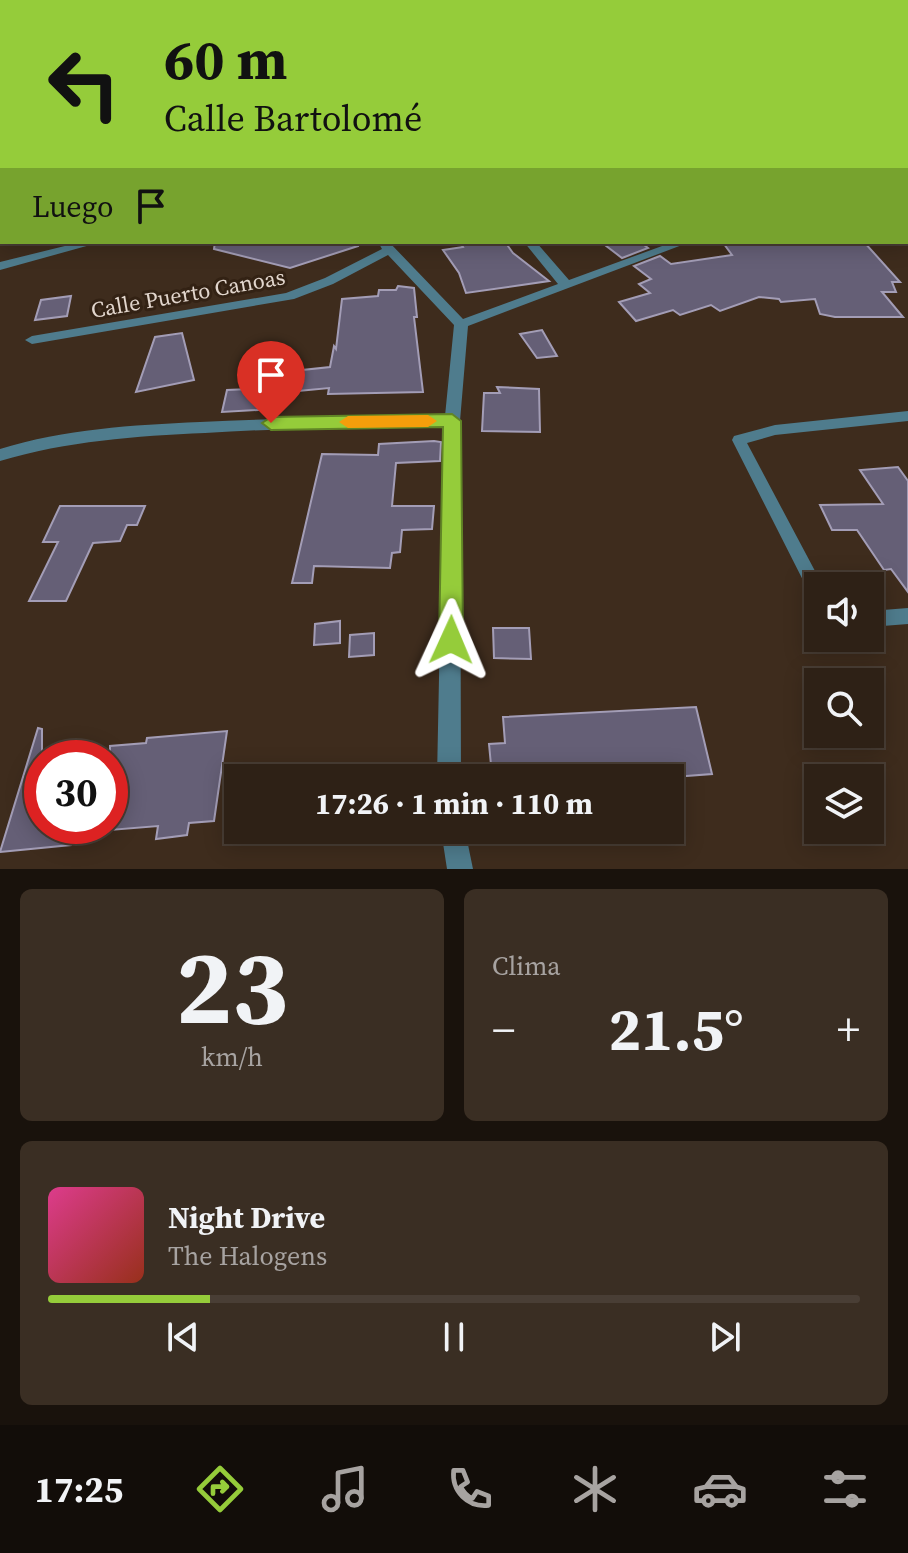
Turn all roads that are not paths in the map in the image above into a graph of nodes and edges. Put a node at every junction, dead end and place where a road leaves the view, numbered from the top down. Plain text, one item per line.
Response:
1 (512, 0) edge
2 (530, 0) edge
3 (87, 244) edge
4 (532, 244) edge
5 (679, 244) edge
6 (386, 246) edge
7 (0, 266) edge
8 (567, 286) junction
9 (461, 324) junction
10 (32, 340) dead end
11 (908, 416) edge
12 (452, 421) junction
13 (0, 455) edge
14 (807, 572) edge
15 (908, 616) edge
16 (884, 618) edge
17 (449, 764) edge
18 (456, 844) edge
19 (460, 869) edge

1 - 2 street
3 - 7 street
4 - 8 street
5 - 8 street
6 - 9 street
6 - 10 street, Calle Puerto Canoas
8 - 9 street
9 - 12 street
11 - 14 lane
12 - 13 street
12 - 17 street
15 - 16 lane
18 - 19 street

